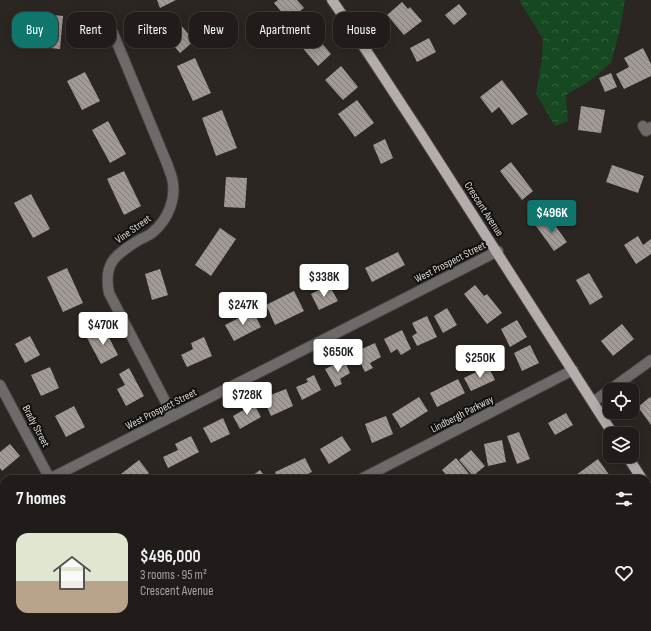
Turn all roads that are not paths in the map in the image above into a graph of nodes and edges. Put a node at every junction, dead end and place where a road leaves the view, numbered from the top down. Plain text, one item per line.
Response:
1 (332, 0) edge
2 (116, 40) edge
3 (498, 252) junction
4 (651, 360) edge
5 (573, 370) junction
6 (0, 385) edge
7 (593, 402) junction
8 (173, 416) junction
9 (609, 427) edge
10 (632, 463) edge
11 (48, 475) edge
12 (58, 475) edge
13 (369, 475) edge
14 (639, 475) edge

1 - 3 main road, Crescent Avenue
2 - 8 street, Vine Street
3 - 5 main road, Crescent Avenue
3 - 8 street, West Prospect Street
4 - 7 street
5 - 7 main road, Crescent Avenue
5 - 13 street, Lindbergh Parkway
6 - 11 street, Brady Street
7 - 9 main road, Crescent Avenue
8 - 12 street, West Prospect Street
10 - 14 main road

